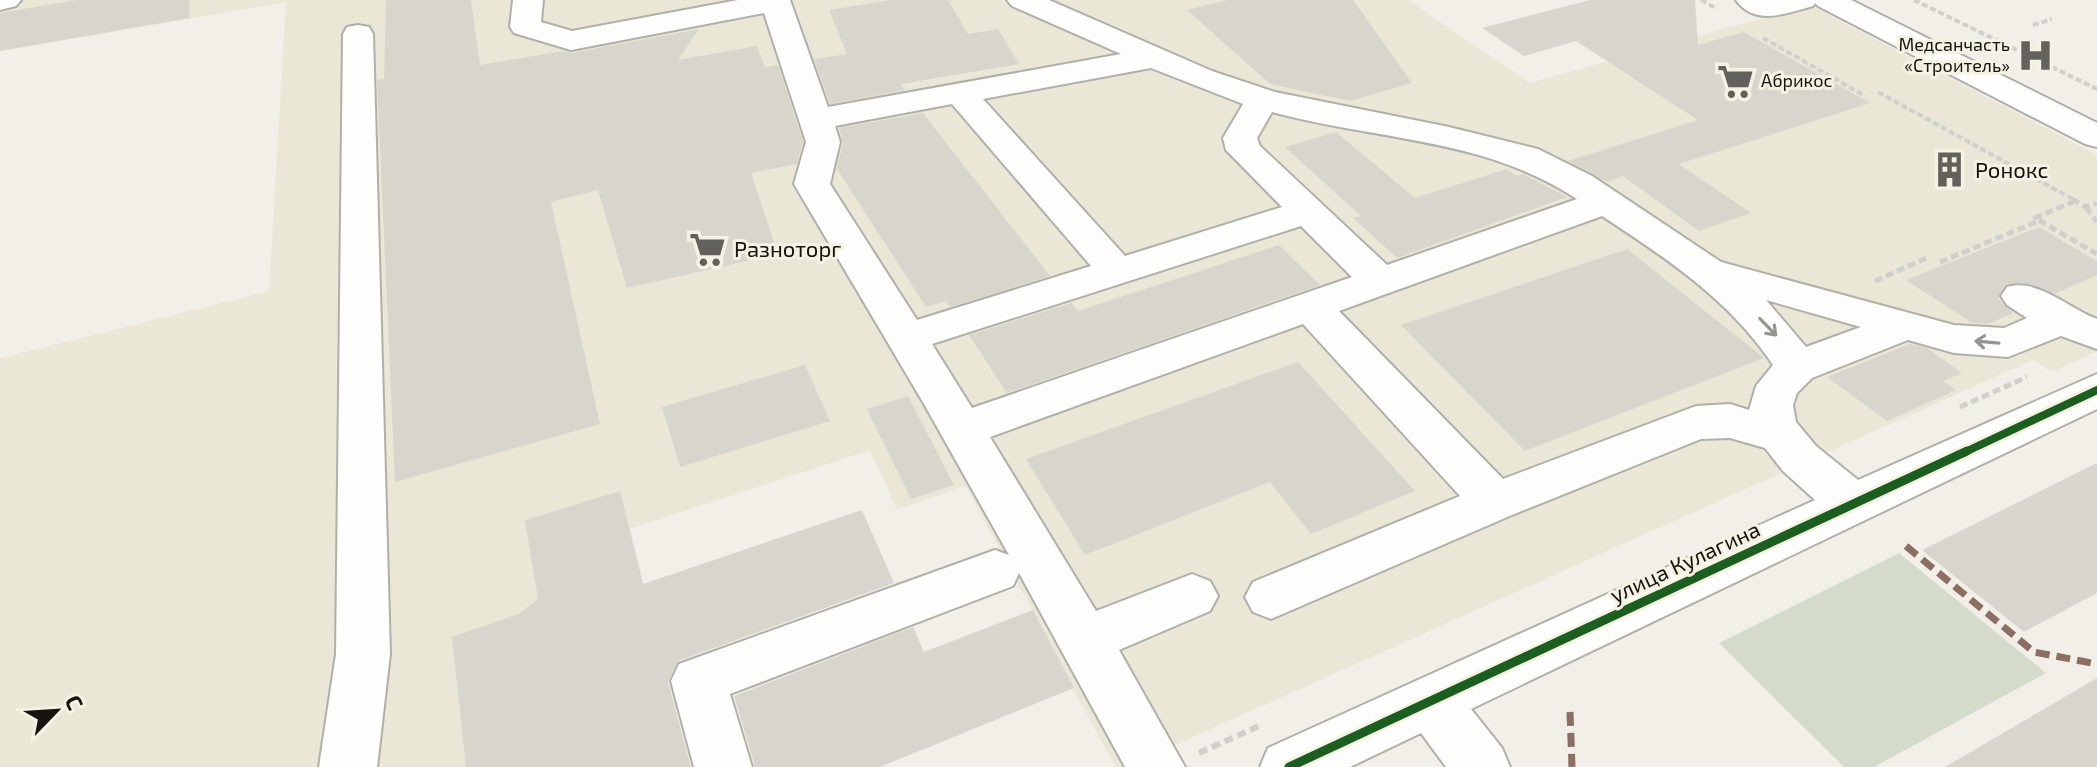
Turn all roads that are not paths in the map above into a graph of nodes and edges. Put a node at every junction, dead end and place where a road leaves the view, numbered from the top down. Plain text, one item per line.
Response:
1 (6, 0) edge
2 (528, 0) edge
3 (1022, 0) edge
4 (1751, 0) edge
5 (1803, 0) edge
6 (1828, 0) edge
7 (0, 1) edge
8 (774, 1) edge
9 (358, 34) dead end
10 (1158, 57) junction
11 (960, 93) junction
12 (1263, 99) junction
13 (816, 119) junction
14 (2097, 137) edge
15 (1606, 202) junction
16 (1306, 212) junction
17 (1117, 271) junction
18 (1713, 272) junction
19 (1381, 282) junction
20 (2021, 296) dead end
21 (1310, 306) junction
22 (1902, 327) junction
23 (2079, 328) edge
24 (908, 337) junction
25 (1797, 367) junction
26 (2097, 390) edge
27 (962, 429) junction
28 (1777, 435) junction
29 (1495, 502) junction
30 (1853, 504) junction
31 (995, 571) dead end
32 (1192, 596) dead end
33 (1271, 597) dead end
34 (1084, 640) junction
35 (1430, 701) junction
36 (348, 767) edge
37 (723, 767) edge
38 (1156, 767) edge
39 (1289, 767) edge
40 (1481, 767) edge

1 - 7 street
2 - 8 street
3 - 10 street
4 - 5 street
6 - 14 street
8 - 13 street
9 - 36 street
10 - 11 street
10 - 12 street
11 - 13 street
11 - 17 street
12 - 15 street
12 - 16 street
13 - 24 street
15 - 18 street
15 - 19 street
16 - 17 street
16 - 19 street
17 - 24 street
18 - 22 street
18 -> 25 street
19 - 21 street
20 - 23 street
21 - 27 street
21 - 29 street
23 -> 22 street
22 - 25 street
24 - 27 street
25 - 28 street
26 - 30 street, улица Кулагина
27 - 34 street
28 - 29 street
28 - 30 street
29 - 33 street
30 - 35 street, улица Кулагина
31 - 37 street
32 - 34 street
34 - 38 street
35 - 39 street, улица Кулагина
35 - 40 street

